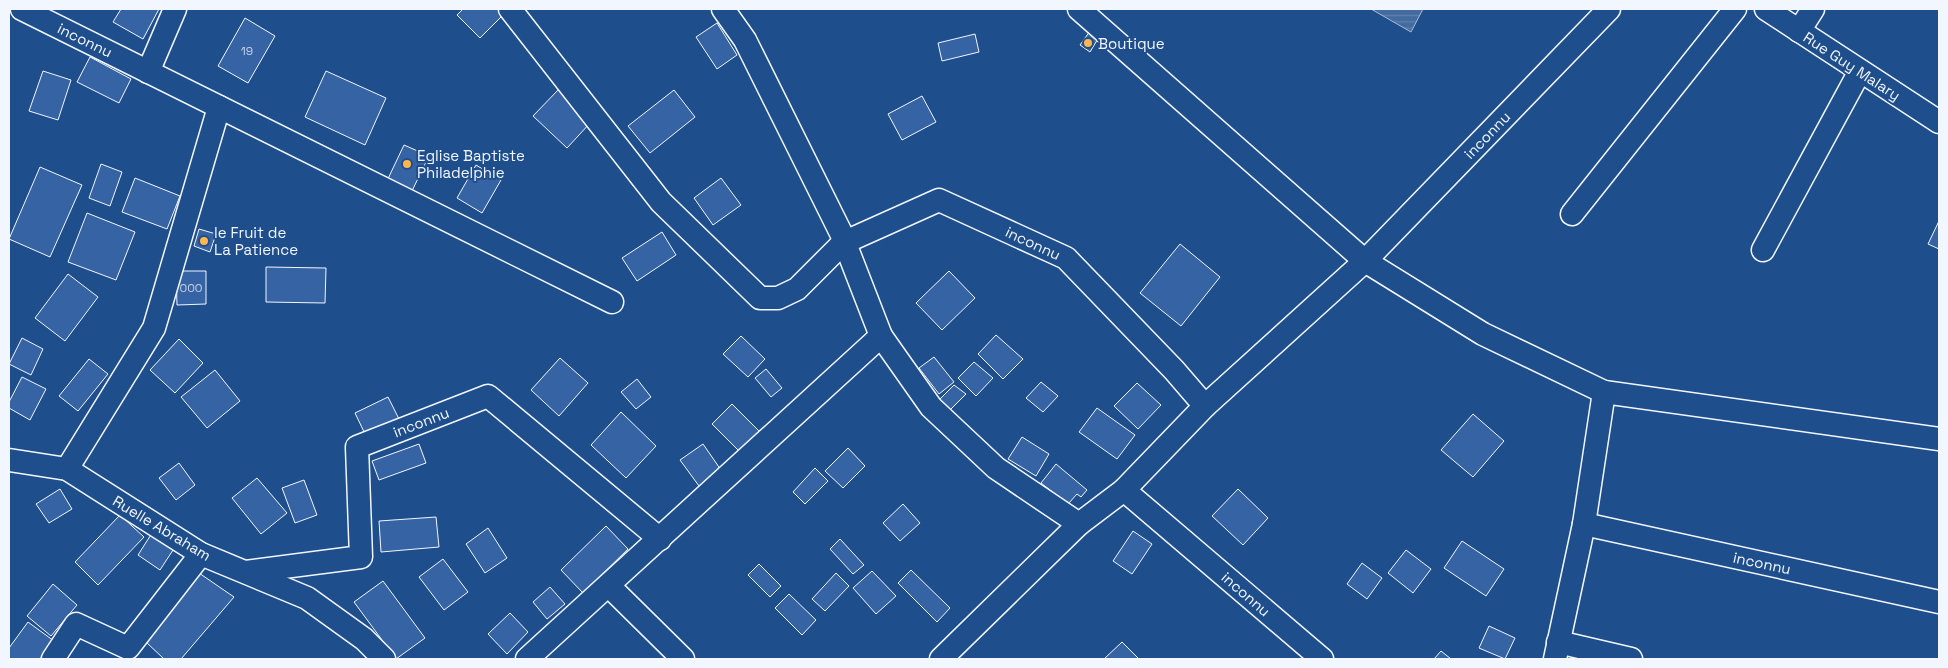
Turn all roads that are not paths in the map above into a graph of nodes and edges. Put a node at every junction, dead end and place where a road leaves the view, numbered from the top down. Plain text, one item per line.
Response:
1 (22, 9) edge
2 (175, 9) edge
3 (510, 9) edge
4 (723, 9) edge
5 (1079, 9) edge
6 (1609, 9) edge
7 (1735, 9) edge
8 (1766, 9) edge
9 (1813, 9) edge
10 (1799, 31) junction
11 (1860, 71) junction
12 (148, 72) junction
13 (219, 107) junction
14 (1938, 119) edge
15 (1572, 214) dead end
16 (843, 243) junction
17 (1763, 250) dead end
18 (1365, 261) junction
19 (612, 302) dead end
20 (880, 336) junction
21 (1604, 392) junction
22 (1205, 406) junction
23 (1939, 439) edge
24 (9, 460) edge
25 (67, 470) junction
26 (1124, 490) junction
27 (1079, 524) junction
28 (1584, 524) junction
29 (660, 539) junction
30 (201, 554) junction
31 (246, 572) junction
32 (608, 586) junction
33 (1939, 602) edge
34 (1556, 650) edge
35 (52, 659) edge
36 (384, 659) edge
37 (527, 659) edge
38 (683, 659) edge
39 (941, 659) edge
40 (1322, 659) edge
41 (1631, 659) edge

1 - 12 street, inconnu
2 - 12 street
3 - 16 street, inconnu
4 - 16 street
5 - 18 street
6 - 18 street, inconnu
7 - 15 street
8 - 10 street, Rue Guy Malary
9 - 10 street
10 - 11 street, Rue Guy Malary
11 - 14 street, Rue Guy Malary
11 - 17 street
12 - 13 street, inconnu
13 - 19 street, inconnu
13 - 25 street
16 - 20 street
16 - 22 street, inconnu
18 - 21 street
18 - 22 street, inconnu
20 - 27 street
20 - 29 street
21 - 23 street
21 - 28 street
22 - 26 street, inconnu
24 - 25 street, Ruelle Abraham
25 - 30 street, Ruelle Abraham
26 - 27 street, inconnu
26 - 40 street, inconnu
27 - 39 street, inconnu
28 - 33 street, inconnu
28 - 34 street
29 - 31 street, inconnu
29 - 32 street
30 - 31 street, Ruelle Abraham
30 - 35 street
31 - 36 street, Ruelle Abraham
32 - 37 street
32 - 38 street
34 - 41 street

